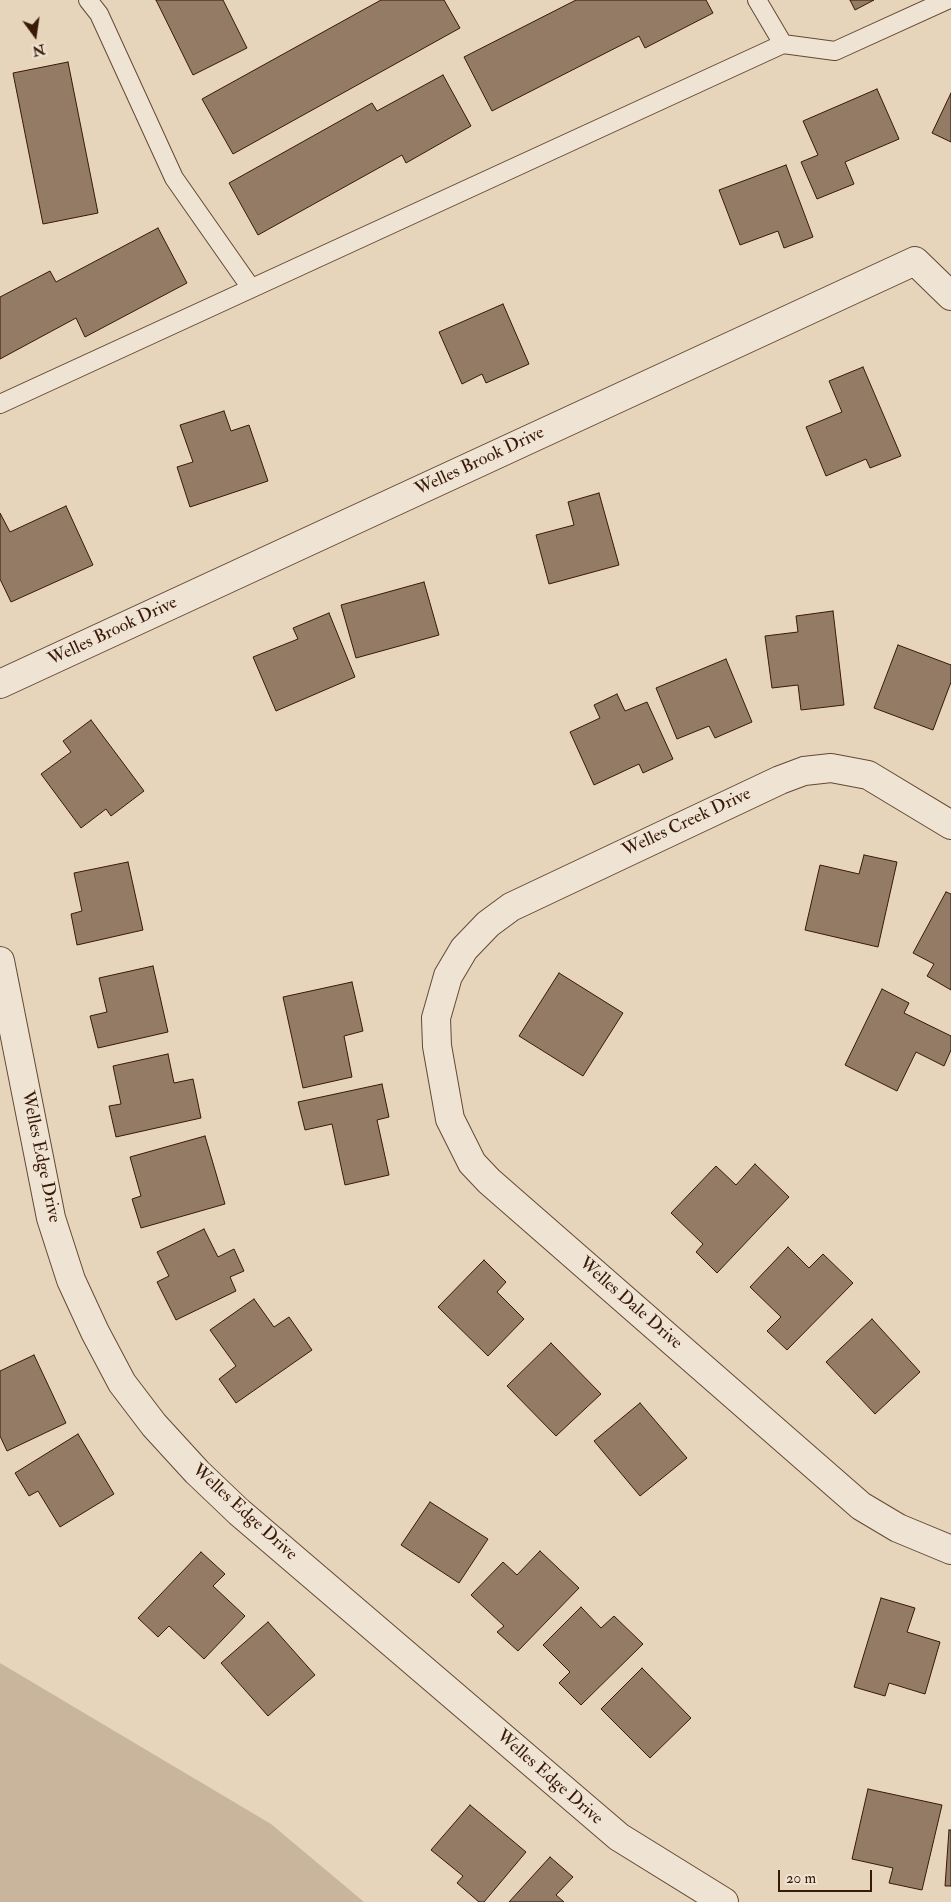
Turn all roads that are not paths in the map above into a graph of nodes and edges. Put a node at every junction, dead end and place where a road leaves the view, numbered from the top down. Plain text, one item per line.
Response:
1 (88, 0) edge
2 (757, 0) edge
3 (947, 0) edge
4 (783, 44) junction
5 (252, 288) junction
6 (951, 296) edge
7 (0, 404) edge
8 (0, 684) edge
9 (951, 825) edge
10 (0, 962) edge
11 (448, 976) joint
12 (951, 1550) edge
13 (694, 1895) edge
14 (724, 1902) edge

1 - 5 lane
2 - 4 lane
3 - 4 lane
4 - 5 lane
5 - 7 lane
6 - 8 street, Welles Brook Drive
9 - 11 street, Welles Creek Drive
10 - 13 street, Welles Edge Drive
11 - 12 street, Welles Dale Drive
13 - 14 street, Welles Edge Drive

